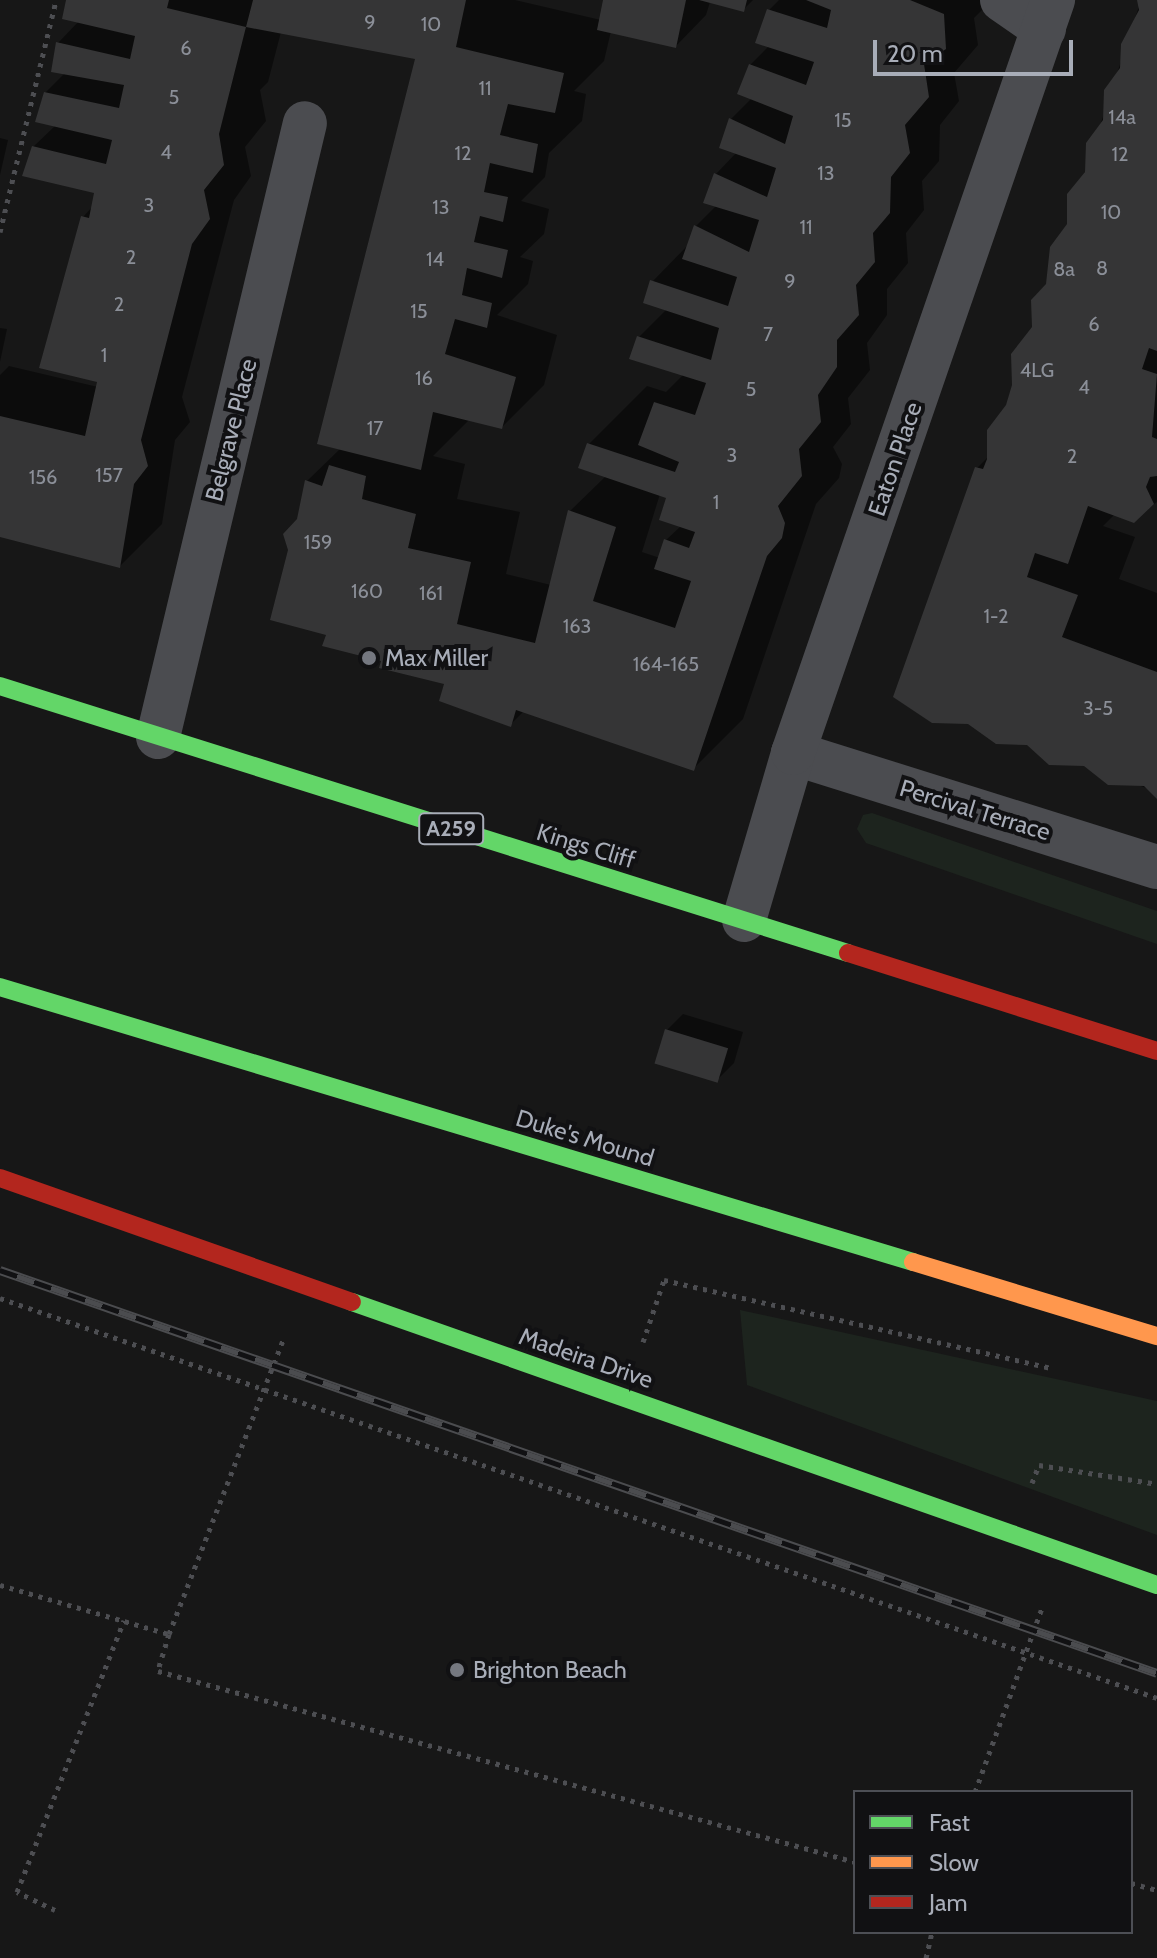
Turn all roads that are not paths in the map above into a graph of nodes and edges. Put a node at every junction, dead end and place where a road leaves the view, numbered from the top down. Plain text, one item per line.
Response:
1 (1002, 0) edge
2 (1049, 15) edge
3 (305, 123) dead end
4 (0, 686) edge
5 (158, 737) junction
6 (793, 753) junction
7 (1157, 867) edge
8 (744, 920) junction
9 (0, 987) edge
10 (1157, 1051) edge
11 (0, 1178) edge
12 (1157, 1336) edge
13 (1157, 1585) edge

1 - 2 street
2 - 6 street, Eaton Place
3 - 5 street, Belgrave Place
4 - 5 street, Kings Cliff / A259
5 - 8 street, Kings Cliff / A259
6 - 7 street, Percival Terrace
6 - 8 street, Eaton Place
8 - 10 street, Kings Cliff / A259
9 - 12 street, Duke's Mound
11 - 13 street, Madeira Drive

